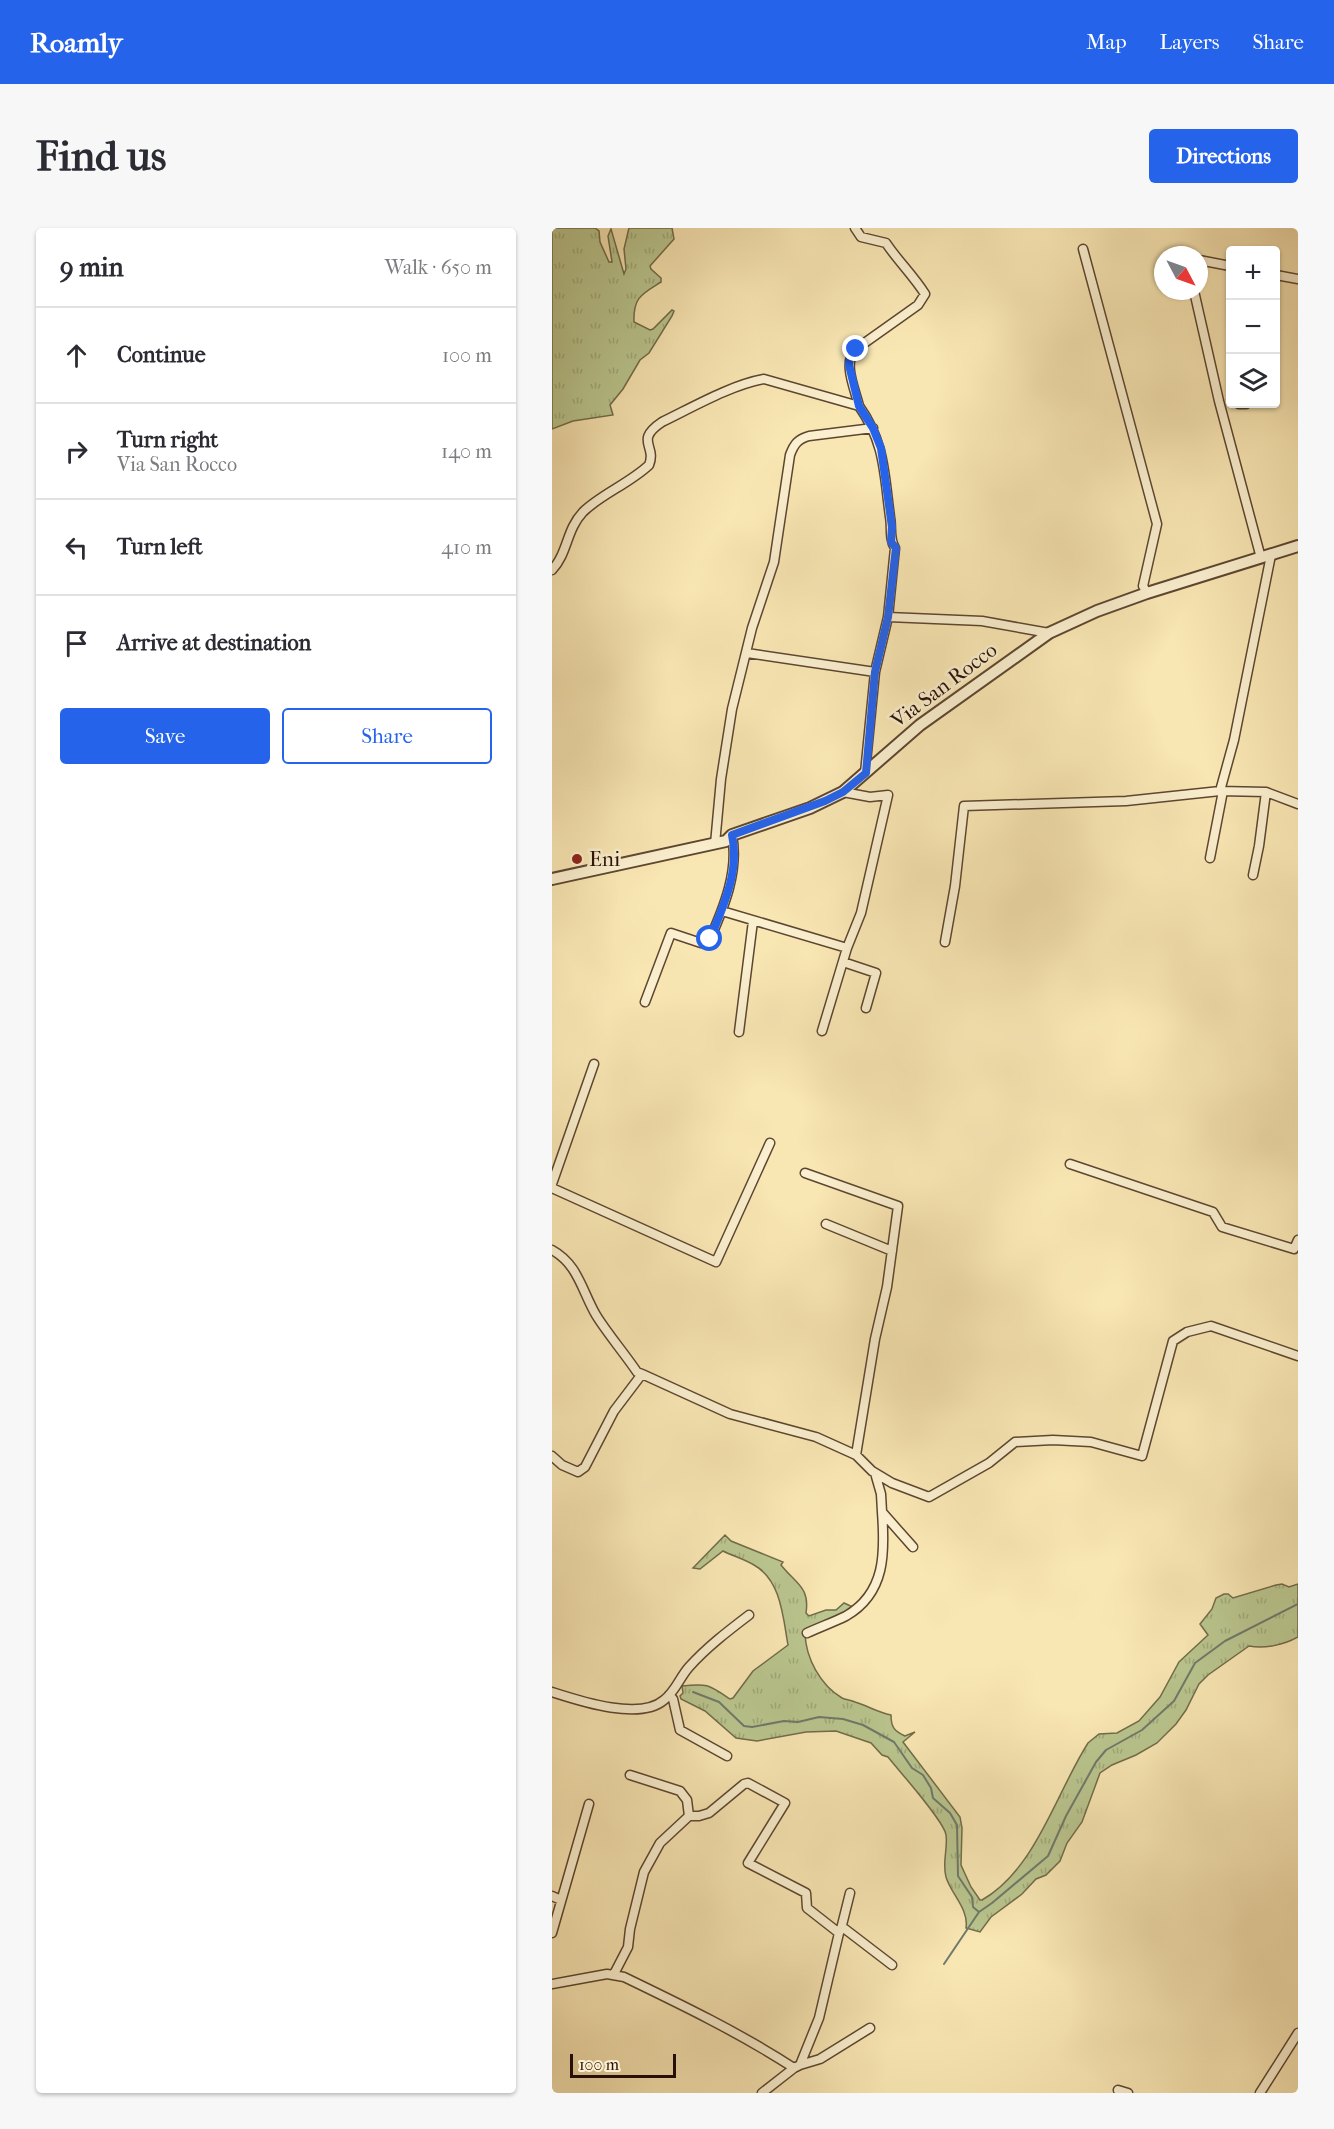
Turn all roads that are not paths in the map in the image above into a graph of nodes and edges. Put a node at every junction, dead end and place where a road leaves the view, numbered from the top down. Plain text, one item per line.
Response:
1 (855, 228) edge
2 (1083, 249) dead end
3 (1208, 262) edge
4 (1226, 265) edge
5 (1280, 276) edge
6 (1298, 279) edge
7 (1196, 300) edge
8 (1219, 400) junction
9 (1226, 401) edge
10 (859, 406) junction
11 (873, 428) junction
12 (1298, 546) edge
13 (1266, 557) junction
14 (552, 570) edge
15 (1147, 593) junction
16 (888, 617) junction
17 (1049, 633) junction
18 (747, 653) junction
19 (875, 672) junction
20 (866, 773) junction
21 (1221, 791) junction
22 (843, 792) junction
23 (1266, 792) junction
24 (1298, 804) edge
25 (732, 835) junction
26 (715, 844) junction
27 (1210, 858) dead end
28 (1253, 876) dead end
29 (552, 879) edge
30 (722, 911) junction
31 (753, 921) junction
32 (945, 942) dead end
33 (847, 948) junction
34 (843, 962) junction
35 (645, 1002) dead end
36 (866, 1008) dead end
37 (822, 1031) dead end
38 (739, 1032) dead end
39 (594, 1064) dead end
40 (770, 1143) dead end
41 (1070, 1164) dead end
42 (805, 1173) dead end
43 (552, 1186) edge
44 (826, 1224) dead end
45 (1298, 1240) edge
46 (552, 1250) edge
47 (892, 1251) junction
48 (1298, 1356) edge
49 (642, 1374) junction
50 (856, 1455) junction
51 (552, 1456) edge
52 (875, 1473) junction
53 (882, 1512) junction
54 (912, 1547) dead end
55 (749, 1615) dead end
56 (807, 1633) dead end
57 (552, 1692) edge
58 (669, 1695) junction
59 (727, 1756) dead end
60 (630, 1775) dead end
61 (589, 1804) dead end
62 (689, 1816) junction
63 (850, 1893) dead end
64 (552, 1896) edge
65 (561, 1900) junction
66 (840, 1931) junction
67 (552, 1933) edge
68 (892, 1965) dead end
69 (614, 1974) junction
70 (552, 1984) edge
71 (870, 2028) dead end
72 (1298, 2033) edge
73 (797, 2067) junction
74 (1118, 2090) dead end
75 (762, 2093) edge
76 (1128, 2093) edge
77 (1260, 2093) edge

1 - 10 street
2 - 15 street
3 - 4 street
5 - 6 street
7 - 8 street
8 - 9 street
8 - 13 street
10 - 11 street
10 - 14 street
11 - 16 street
11 - 18 street
12 - 13 street, Via San Rocco
13 - 15 street, Via San Rocco
13 - 21 street
15 - 17 street, Via San Rocco
16 - 17 street
16 - 19 street
17 - 20 street, Via San Rocco
18 - 19 street
18 - 26 street
19 - 20 street
20 - 22 street, Via San Rocco
21 - 23 street
21 - 27 street
21 - 32 street
22 - 25 street, Via San Rocco
22 - 33 street
23 - 24 street
23 - 28 street
25 - 26 street, Via San Rocco
25 - 30 street
26 - 29 street, Via San Rocco
30 - 31 street
30 - 35 street
31 - 33 street
31 - 38 street
33 - 34 street
34 - 36 street
34 - 37 street
39 - 43 street
40 - 43 street
41 - 45 street
42 - 47 street
44 - 47 street
46 - 49 street
47 - 50 street
48 - 52 street
49 - 50 street
49 - 51 street
50 - 52 street
52 - 53 street
53 - 54 street
53 - 56 street
55 - 58 street
57 - 58 street
58 - 59 street
60 - 62 street
61 - 65 street
62 - 66 street
62 - 69 street
63 - 66 street
64 - 65 street
65 - 67 street
66 - 68 street
66 - 73 street
69 - 70 street
69 - 73 street
71 - 73 street
72 - 77 street
73 - 75 street
74 - 76 street

